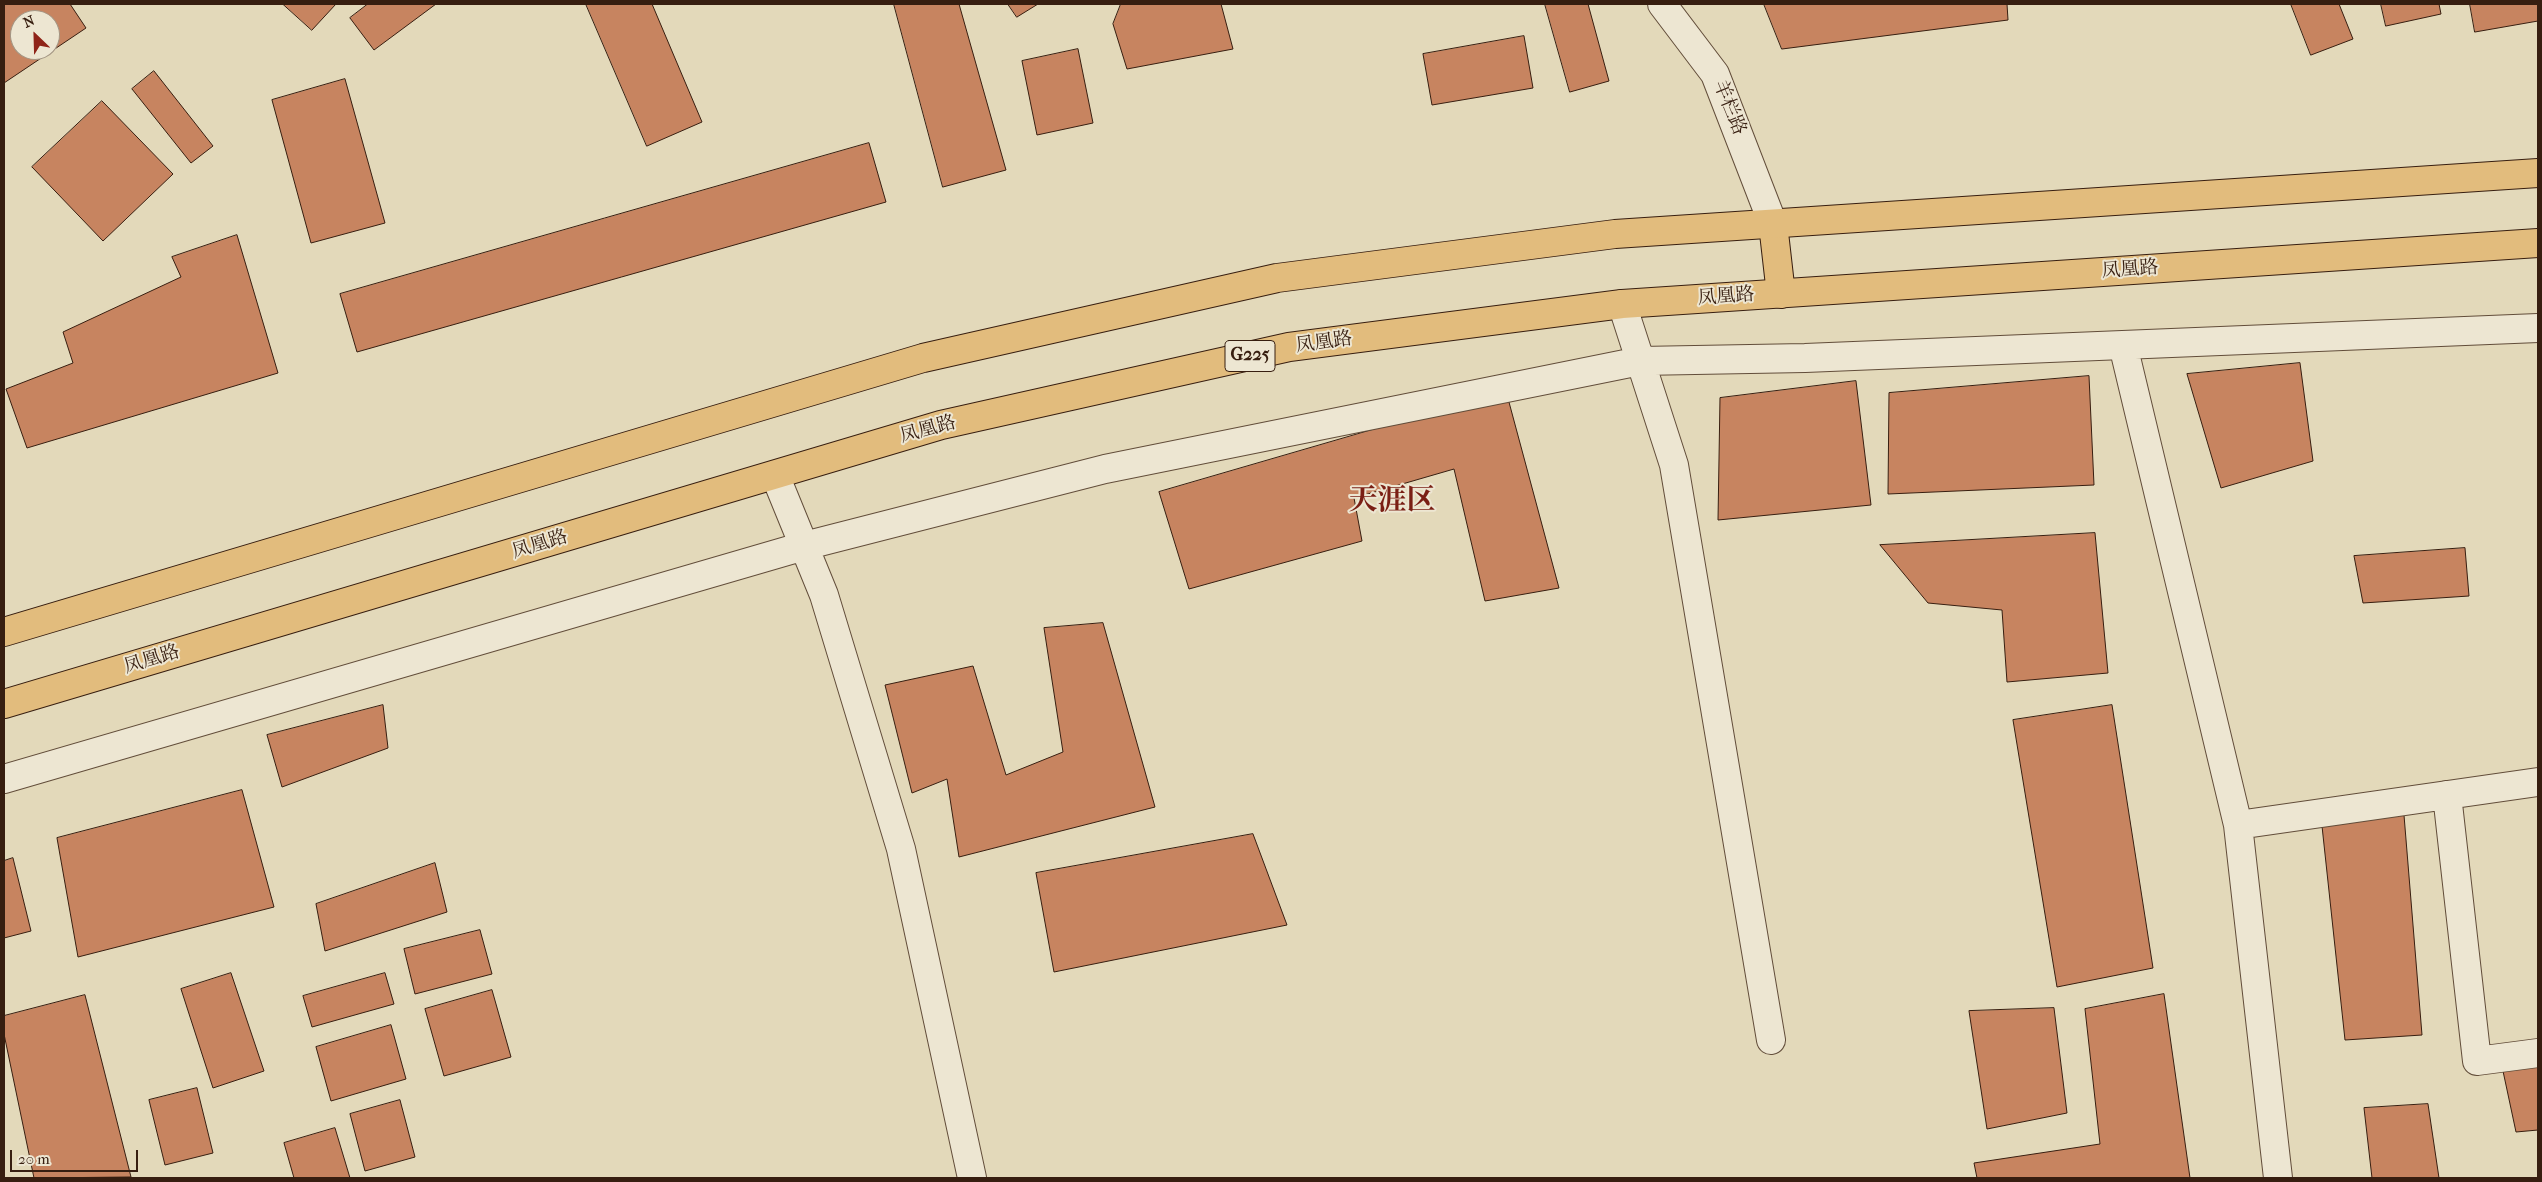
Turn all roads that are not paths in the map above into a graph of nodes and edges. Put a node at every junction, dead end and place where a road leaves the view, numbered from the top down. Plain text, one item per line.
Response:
1 (1662, 4) edge
2 (2538, 173) edge
3 (1773, 224) junction
4 (2538, 243) edge
5 (1781, 294) junction
6 (1622, 304) junction
7 (2538, 328) edge
8 (2123, 345) junction
9 (1640, 361) junction
10 (775, 475) junction
11 (804, 546) junction
12 (4, 632) edge
13 (4, 704) edge
14 (4, 779) edge
15 (2538, 782) edge
16 (2447, 795) junction
17 (2238, 825) junction
18 (1771, 1040) dead end
19 (2538, 1053) edge
20 (972, 1178) edge
21 (2278, 1178) edge

1 - 3 street, 羊栏路
2 - 3 main road
3 - 5 main road
3 - 12 main road
4 - 5 main road, 凤凰路 / G225
5 - 6 main road, 凤凰路 / G225
6 - 9 street
6 - 10 main road, 凤凰路 / G225
7 - 8 street
8 - 9 street
8 - 17 street
9 - 11 street
9 - 18 street
10 - 11 street
10 - 13 main road, 凤凰路 / G225
11 - 14 street
11 - 20 street
15 - 16 street
16 - 17 street
16 - 19 street
17 - 21 street

